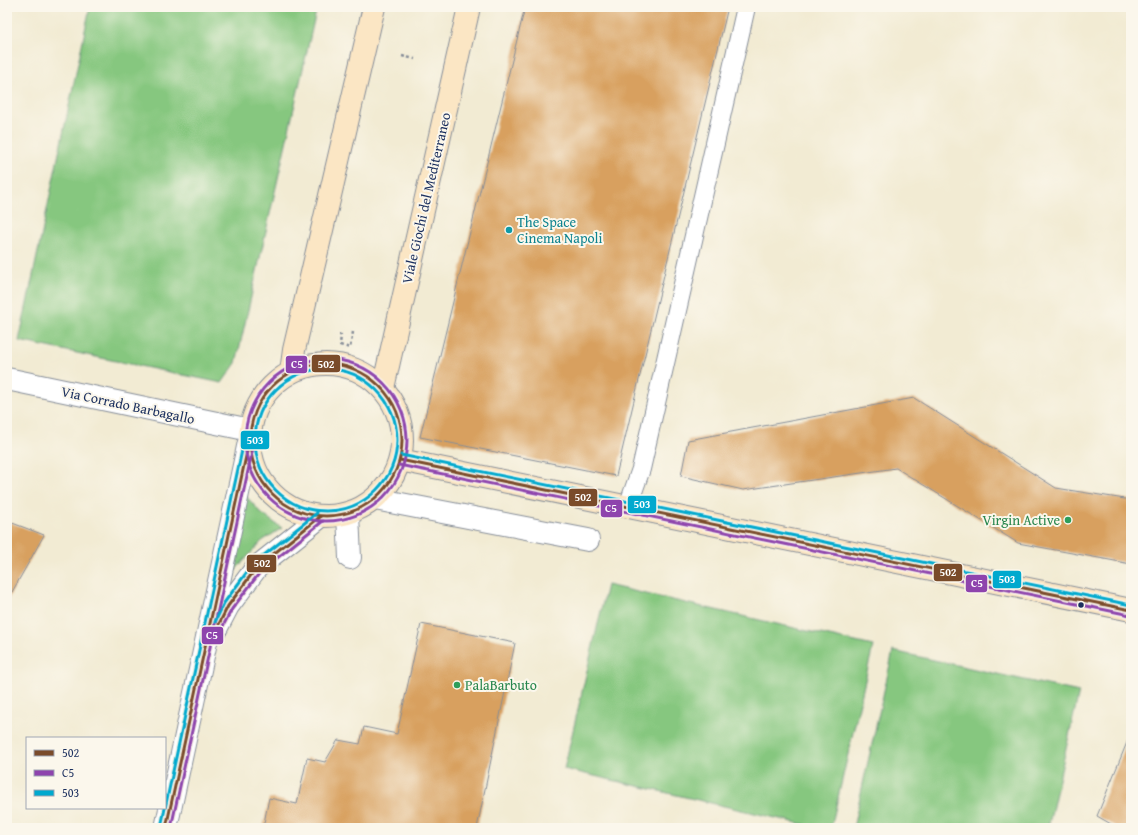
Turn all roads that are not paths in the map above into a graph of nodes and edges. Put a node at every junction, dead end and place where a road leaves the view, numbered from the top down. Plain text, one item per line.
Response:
1 (374, 7) edge
2 (469, 7) edge
3 (746, 7) edge
4 (290, 372) junction
5 (7, 379) edge
6 (383, 388) junction
7 (249, 436) junction
8 (400, 460) junction
9 (376, 499) junction
10 (628, 506) junction
11 (348, 514) junction
12 (320, 517) junction
13 (588, 540) dead end
14 (350, 558) dead end
15 (1131, 610) edge
16 (204, 651) junction
17 (166, 828) edge

1 - 4 main road
2 - 6 main road, Viale Giochi del Mediterraneo
3 - 10 lane
4 - 6 main road
4 - 7 main road
5 - 7 street, Via Corrado Barbagallo
6 - 8 main road
7 - 12 main road
7 - 16 street
8 - 9 main road
8 - 10 main road
9 - 11 main road
9 - 13 street
10 - 15 main road
11 - 12 main road
11 - 14 street
12 - 16 street
16 - 17 street

